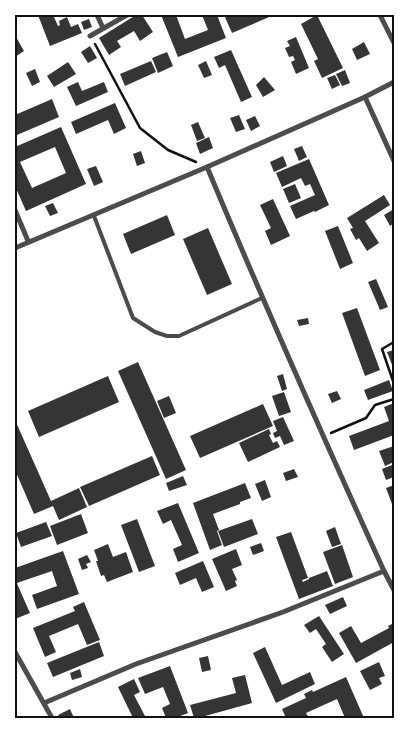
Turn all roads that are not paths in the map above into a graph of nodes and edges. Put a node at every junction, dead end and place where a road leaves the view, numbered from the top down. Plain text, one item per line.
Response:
1 (97, 15) edge
2 (128, 15) edge
3 (380, 15) edge
4 (103, 28) junction
5 (90, 36) road end
6 (394, 43) edge
7 (394, 82) edge
8 (365, 97) junction
9 (394, 160) edge
10 (207, 167) junction
11 (15, 210) edge
12 (94, 216) junction
13 (28, 241) junction
14 (15, 248) edge
15 (262, 298) junction
16 (384, 570) junction
17 (394, 590) edge
18 (15, 652) edge
19 (44, 702) junction
20 (52, 718) edge

1 - 4 street
2 - 4 street
3 - 6 street
4 - 5 street
7 - 8 street
8 - 9 street
8 - 10 street
10 - 12 street
10 - 15 street
11 - 13 street
12 - 13 street
12 - 15 lane
13 - 14 street
15 - 16 street
16 - 17 street
16 - 19 street
18 - 19 street
19 - 20 street

